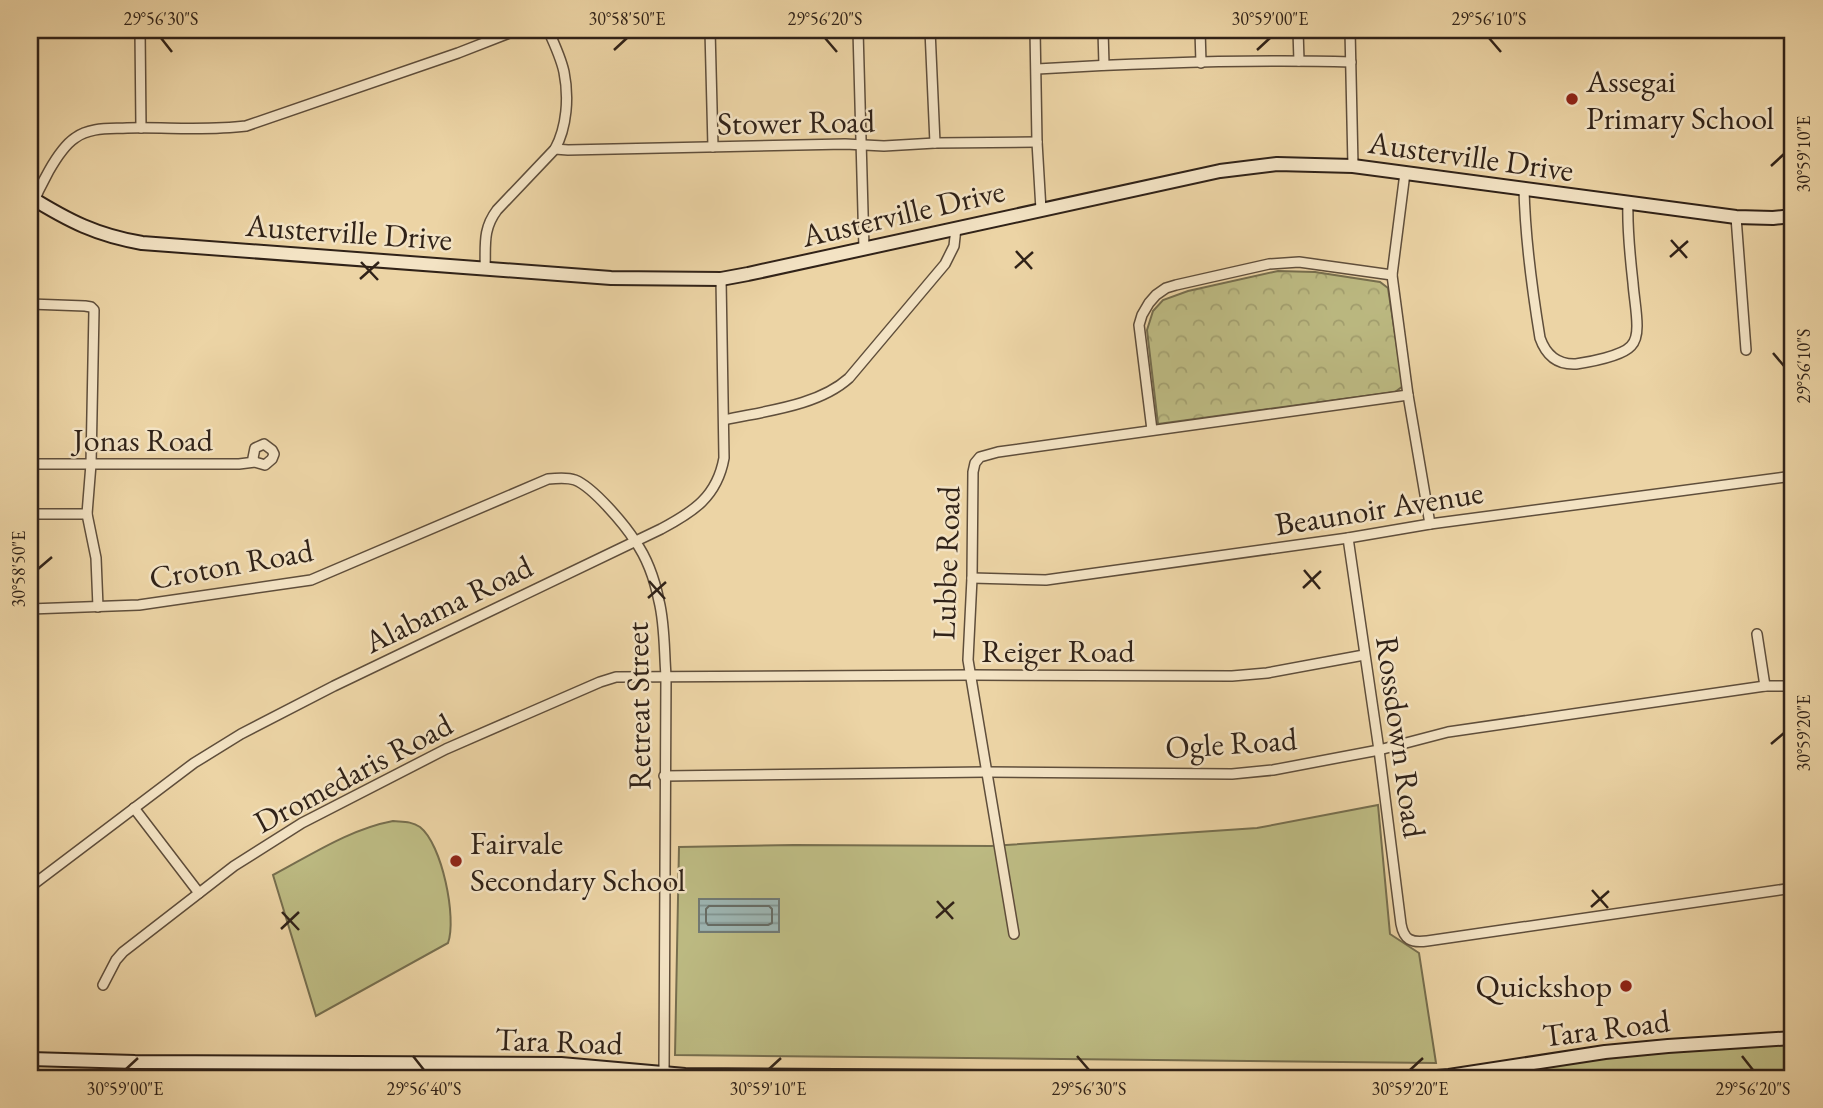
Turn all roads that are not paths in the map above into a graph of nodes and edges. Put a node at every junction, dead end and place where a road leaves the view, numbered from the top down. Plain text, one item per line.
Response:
1 (141, 30) edge
2 (175, 30) edge
3 (517, 30) edge
4 (548, 30) edge
5 (710, 30) edge
6 (858, 30) edge
7 (930, 30) edge
8 (1035, 30) edge
9 (1103, 30) edge
10 (1200, 30) edge
11 (1298, 30) edge
12 (1350, 30) edge
13 (30, 31) edge
14 (1299, 61) junction
15 (1351, 62) junction
16 (1200, 63) junction
17 (1104, 65) junction
18 (1037, 69) junction
19 (141, 128) junction
20 (1037, 142) junction
21 (935, 143) junction
22 (860, 145) junction
23 (713, 147) junction
24 (555, 149) junction
25 (1353, 166) junction
26 (1405, 173) junction
27 (1524, 188) junction
28 (31, 202) edge
29 (1628, 203) junction
30 (1041, 210) junction
31 (1793, 216) edge
32 (1735, 218) junction
33 (956, 228) junction
34 (864, 249) junction
35 (485, 269) junction
36 (1392, 275) junction
37 (721, 279) junction
38 (30, 304) edge
39 (30, 310) edge
40 (1746, 350) dead end
41 (1408, 395) junction
42 (30, 420) edge
43 (724, 420) junction
44 (1152, 430) junction
45 (255, 462) dead end
46 (30, 464) edge
47 (91, 464) junction
48 (1793, 476) edge
49 (548, 479) joint
50 (30, 514) edge
51 (87, 514) junction
52 (1430, 524) junction
53 (1348, 538) junction
54 (635, 541) junction
55 (972, 578) junction
56 (98, 607) junction
57 (30, 609) edge
58 (1757, 634) dead end
59 (1364, 655) junction
60 (972, 675) junction
61 (666, 676) junction
62 (1765, 686) junction
63 (1793, 686) edge
64 (1379, 750) junction
65 (986, 772) junction
66 (664, 776) junction
67 (134, 808) junction
68 (30, 887) edge
69 (1793, 888) edge
70 (199, 893) junction
71 (1014, 934) dead end
72 (103, 985) dead end
73 (1793, 1038) edge
74 (30, 1059) edge
75 (664, 1073) junction
76 (1127, 1078) edge
77 (1425, 1078) edge

1 - 2 street
1 - 13 street
1 - 19 street
3 - 19 street
4 - 24 street
5 - 23 street
6 - 22 street
7 - 21 street
8 - 18 street
9 - 17 street
10 - 16 street
11 - 14 street
12 - 15 street
14 - 15 street
14 - 16 street
15 - 25 street
16 - 17 street
17 - 18 street
18 - 20 street
19 - 28 street
20 - 21 street, Stower Road
20 - 30 street
21 - 22 street, Stower Road
22 - 23 street, Stower Road
22 - 34 street
23 - 24 street, Stower Road
24 - 35 street
25 - 26 street, Austerville Drive
25 - 30 street, Austerville Drive
26 - 27 street, Austerville Drive
26 - 36 street
27 - 29 street, Austerville Drive
27 - 29 street
28 - 35 street, Austerville Drive
29 - 32 street, Austerville Drive
30 - 33 street, Austerville Drive
31 - 32 street, Austerville Drive
32 - 40 street
33 - 34 street, Austerville Drive
33 - 43 street
34 - 37 street, Austerville Drive
35 - 37 street, Austerville Drive
36 - 41 street
36 - 44 street
37 - 43 street, Alabama Road
38 - 39 street
38 - 47 street
41 - 44 street, Lubbe Road
41 - 52 street
42 - 46 street
43 - 54 street, Alabama Road
44 - 55 street, Lubbe Road
45 - 47 street, Jonas Road
46 - 47 street, Jonas Road
47 - 51 street
48 - 52 street, Beaunoir Avenue
49 - 54 street, Retreat Street
49 - 56 street, Croton Road
50 - 51 street
51 - 56 street
52 - 53 street, Beaunoir Avenue
53 - 55 street, Beaunoir Avenue
53 - 59 street, Rossdown Road
54 - 61 street, Retreat Street
54 - 67 street, Alabama Road
55 - 60 street, Lubbe Road
56 - 57 street, Croton Road
58 - 62 street
59 - 60 street, Reiger Road
59 - 64 street, Rossdown Road
60 - 61 street, Reiger Road
60 - 65 street, Lubbe Road
61 - 66 street, Retreat Street
61 - 70 street, Dromedaris Road
62 - 63 street, Ogle Road
62 - 64 street, Ogle Road
64 - 65 street, Ogle Road
64 - 69 street, Rossdown Road
65 - 66 street, Ogle Road
65 - 71 street, Lubbe Road
66 - 75 street, Retreat Street
67 - 68 street, Alabama Road
67 - 70 street
70 - 72 street, Dromedaris Road
73 - 77 street, Tara Road
74 - 75 street, Tara Road
75 - 76 street, Tara Road

